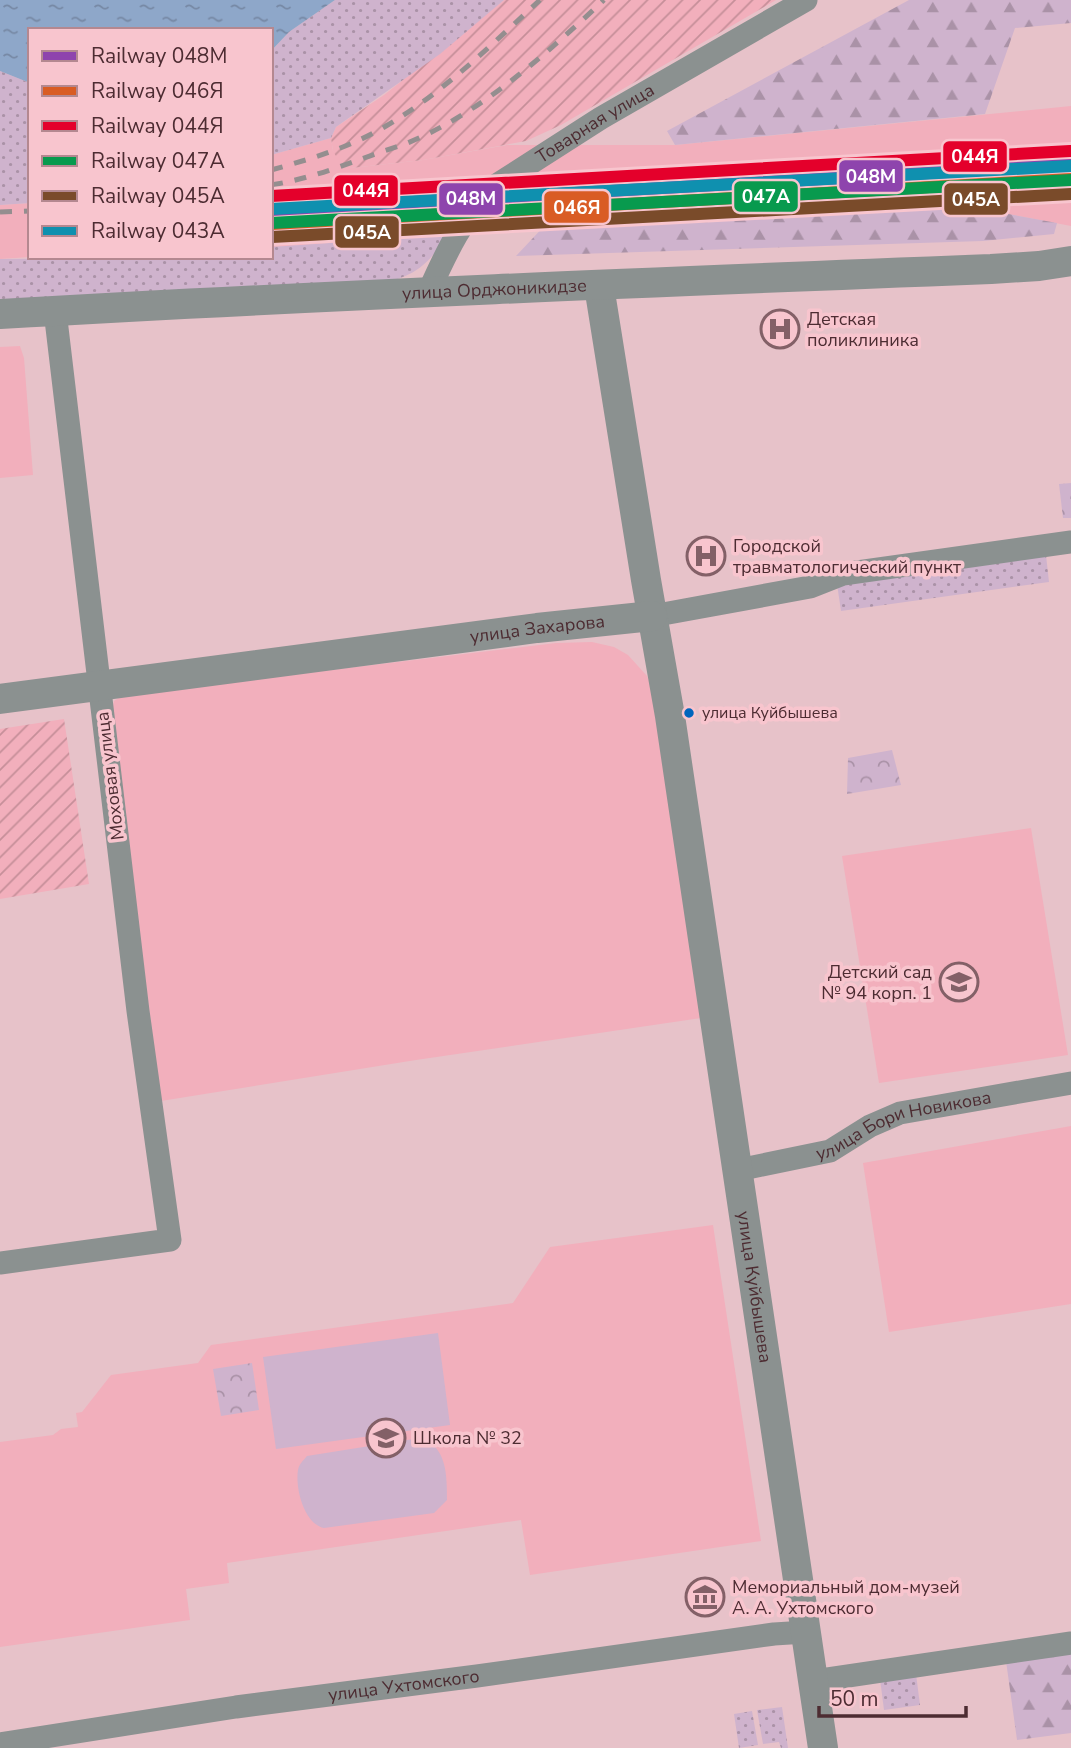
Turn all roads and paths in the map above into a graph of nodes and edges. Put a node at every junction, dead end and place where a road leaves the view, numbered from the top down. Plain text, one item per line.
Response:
1 (806, 0) edge
2 (1071, 261) edge
3 (598, 286) junction
4 (429, 291) junction
5 (55, 311) junction
6 (0, 314) edge
7 (1071, 542) edge
8 (652, 616) junction
9 (99, 685) junction
10 (0, 699) edge
11 (1071, 1083) edge
12 (738, 1170) junction
13 (0, 1263) edge
14 (806, 1632) junction
15 (1071, 1643) edge
16 (814, 1681) junction
17 (0, 1744) edge
18 (823, 1748) edge

1 - 4 street, Товарная улица
2 - 3 street, улица Орджоникидзе
3 - 4 street, улица Орджоникидзе
3 - 8 street, улица Куйбышева
4 - 5 street, улица Орджоникидзе
5 - 6 street, улица Орджоникидзе
5 - 9 street, Моховая улица
7 - 8 street, улица Захарова
8 - 9 street, улица Захарова
8 - 12 street, улица Куйбышева
9 - 10 street, улица Захарова
9 - 13 street, Моховая улица
11 - 12 street, улица Бори Новикова
12 - 14 street, улица Куйбышева
14 - 16 street, улица Куйбышева
14 - 17 street, улица Ухтомского
15 - 16 street
16 - 18 street, улица Куйбышева

